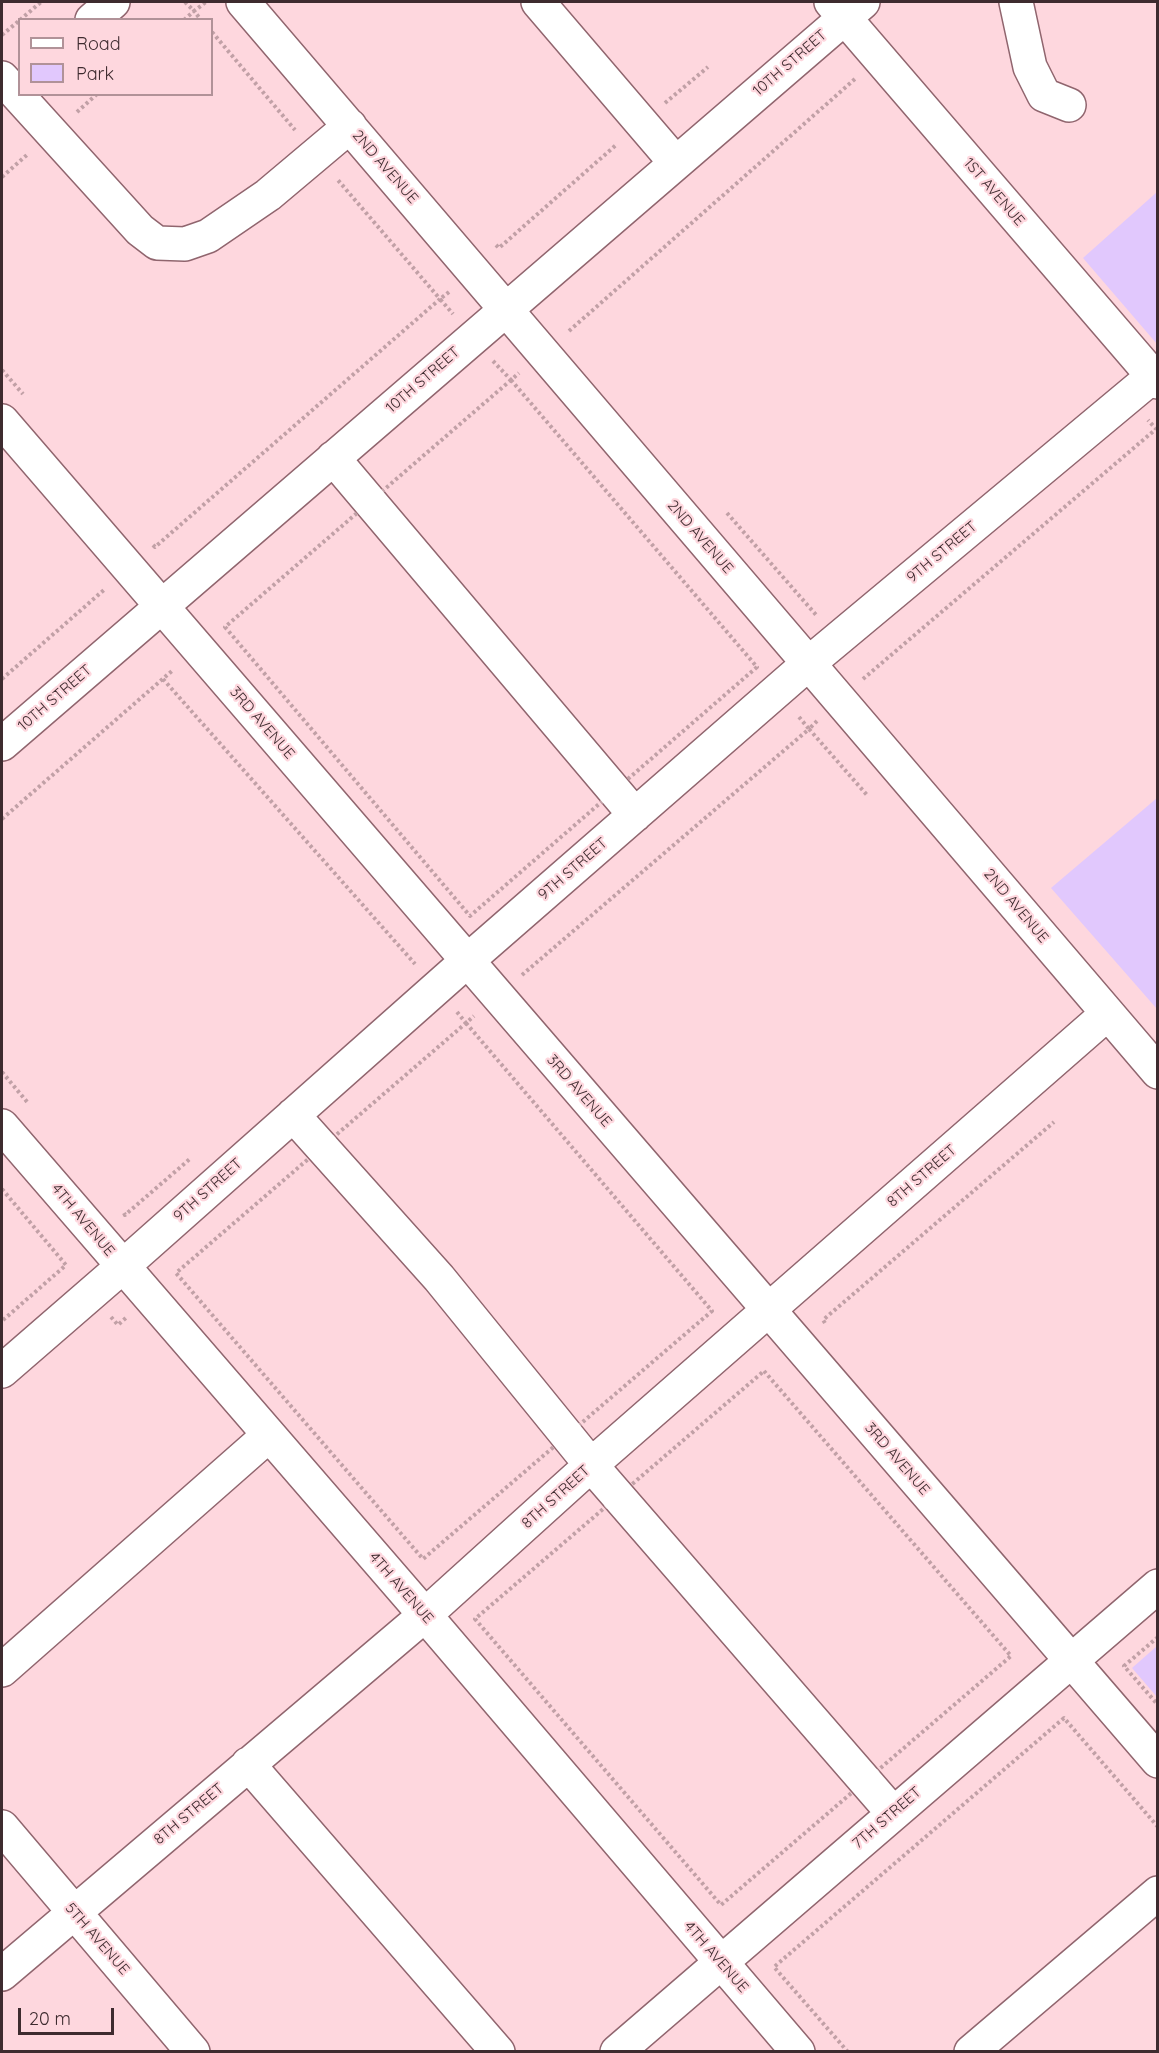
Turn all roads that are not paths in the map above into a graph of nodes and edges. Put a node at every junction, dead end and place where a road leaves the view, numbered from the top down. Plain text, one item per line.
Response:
1 (113, 2) edge
2 (243, 2) edge
3 (538, 2) edge
4 (1016, 2) edge
5 (839, 14) edge
6 (94, 18) edge
7 (9, 87) edge
8 (1070, 105) dead end
9 (350, 126) junction
10 (675, 162) junction
11 (506, 309) junction
12 (1156, 377) edge
13 (2, 421) edge
14 (333, 458) junction
15 (161, 606) junction
16 (809, 663) junction
17 (2, 744) edge
18 (635, 815) junction
19 (467, 961) junction
20 (1107, 1014) junction
21 (1158, 1072) edge
22 (293, 1115) junction
23 (2, 1126) edge
24 (122, 1267) junction
25 (769, 1311) junction
26 (2, 1371) edge
27 (268, 1435) junction
28 (591, 1465) junction
29 (1158, 1586) edge
30 (425, 1615) junction
31 (1071, 1661) junction
32 (2, 1670) edge
33 (1158, 1761) edge
34 (248, 1764) junction
35 (893, 1813) junction
36 (2, 1827) edge
37 (1158, 1893) edge
38 (73, 1912) junction
39 (721, 1963) junction
40 (2, 1974) edge
41 (193, 2052) edge
42 (498, 2052) edge
43 (617, 2052) edge
44 (798, 2052) edge
45 (971, 2052) edge

1 - 6 street
2 - 9 street, 2ND AVENUE
3 - 10 street
4 - 8 street
5 - 10 street, 10TH STREET
5 - 12 street, 1ST AVENUE
7 - 9 street
9 - 11 street, 2ND AVENUE
10 - 11 street, 10TH STREET
11 - 14 street, 10TH STREET
11 - 16 street, 2ND AVENUE
12 - 16 street, 9TH STREET
13 - 15 street, 3RD AVENUE
14 - 15 street, 10TH STREET
14 - 18 street
15 - 17 street, 10TH STREET
15 - 19 street, 3RD AVENUE
16 - 18 street, 9TH STREET
16 - 20 street, 2ND AVENUE
18 - 19 street, 9TH STREET
19 - 22 street, 9TH STREET
19 - 25 street, 3RD AVENUE
20 - 21 street, 2ND AVENUE
20 - 25 street, 8TH STREET
22 - 24 street, 9TH STREET
22 - 28 street
23 - 24 street, 4TH AVENUE
24 - 26 street, 9TH STREET
24 - 27 street, 4TH AVENUE
25 - 28 street, 8TH STREET
25 - 31 street, 3RD AVENUE
27 - 30 street, 4TH AVENUE
27 - 32 street
28 - 30 street, 8TH STREET
28 - 35 street
29 - 31 street, 7TH STREET
30 - 34 street, 8TH STREET
30 - 39 street, 4TH AVENUE
31 - 33 street, 3RD AVENUE
31 - 35 street, 7TH STREET
34 - 38 street, 8TH STREET
34 - 42 street
35 - 39 street, 7TH STREET
36 - 38 street, 5TH AVENUE
37 - 45 street
38 - 40 street, 8TH STREET
38 - 41 street, 5TH AVENUE
39 - 43 street, 7TH STREET
39 - 44 street, 4TH AVENUE

